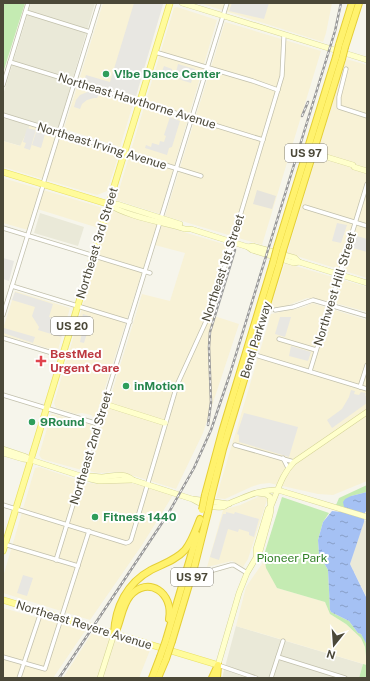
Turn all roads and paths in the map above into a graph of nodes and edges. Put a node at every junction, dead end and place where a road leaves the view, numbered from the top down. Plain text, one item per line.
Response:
1 (28, 3) edge
2 (99, 3) edge
3 (170, 3) edge
4 (182, 3) edge
5 (226, 3) edge
6 (352, 3) edge
7 (359, 3) edge
8 (26, 12) junction
9 (223, 16) junction
10 (90, 32) junction
11 (284, 35) junction
12 (155, 52) junction
13 (340, 52) junction
14 (367, 60) edge
15 (10, 62) junction
16 (207, 68) junction
17 (346, 69) dead end
18 (75, 82) junction
19 (3, 85) edge
20 (278, 90) junction
21 (140, 102) junction
22 (3, 115) edge
23 (367, 116) edge
24 (192, 118) junction
25 (59, 132) junction
26 (263, 140) junction
27 (314, 151) junction
28 (124, 152) junction
29 (311, 160) junction
30 (354, 167) junction
31 (177, 168) junction
32 (367, 171) edge
33 (3, 172) edge
34 (201, 176) dead end
35 (367, 184) edge
36 (43, 185) junction
37 (108, 204) junction
38 (305, 207) dead end
39 (161, 220) junction
40 (355, 222) junction
41 (367, 226) edge
42 (3, 228) edge
43 (28, 236) junction
44 (232, 242) junction
45 (276, 252) junction
46 (93, 256) junction
47 (276, 264) junction
48 (145, 272) junction
49 (150, 273) dead end
50 (340, 274) junction
51 (367, 283) edge
52 (12, 286) junction
53 (330, 305) junction
54 (78, 306) junction
55 (275, 310) dead end
56 (3, 315) edge
57 (367, 316) edge
58 (130, 322) junction
59 (3, 338) edge
60 (279, 339) dead end
61 (316, 350) junction
62 (252, 354) junction
63 (62, 356) junction
64 (367, 365) edge
65 (310, 371) junction
66 (360, 387) junction
67 (367, 389) edge
68 (3, 395) edge
69 (104, 404) junction
70 (46, 409) junction
71 (367, 412) edge
72 (165, 423) junction
73 (98, 424) junction
74 (235, 445) dead end
75 (3, 449) edge
76 (3, 453) edge
77 (284, 458) junction
78 (31, 460) junction
79 (294, 462) junction
80 (288, 468) junction
81 (82, 476) junction
82 (147, 484) junction
83 (278, 490) junction
84 (254, 492) junction
85 (207, 504) junction
86 (3, 506) edge
87 (271, 506) junction
88 (16, 509) junction
89 (367, 517) edge
90 (200, 519) junction
91 (67, 525) junction
92 (89, 531) junction
93 (261, 534) junction
94 (4, 544) edge
95 (261, 546) junction
96 (3, 552) edge
97 (256, 558) junction
98 (56, 560) junction
99 (78, 566) junction
100 (210, 572) dead end
101 (247, 573) junction
102 (3, 600) edge
103 (41, 612) junction
104 (62, 618) junction
105 (114, 634) junction
106 (168, 640) junction
107 (283, 641) dead end
108 (3, 657) edge
109 (278, 657) junction
110 (164, 658) junction
111 (24, 663) junction
112 (218, 665) junction
113 (19, 678) edge
114 (100, 678) edge
115 (152, 678) edge
116 (158, 678) edge
117 (162, 678) edge
118 (212, 678) edge
119 (217, 678) edge
120 (256, 678) edge
121 (271, 678) edge
122 (345, 678) edge

1 - 8 street
2 - 10 street
3 - 12 main road, Northeast 3rd Street
4 - 9 main road
5 - 9 street, Northeast 2nd Street
6 - 13 highway, Bend Parkway / US 97
7 - 13 highway, Bend Parkway / US 97
8 - 10 street
8 - 15 street
9 - 11 main road
9 - 16 street, Northeast 2nd Street
10 - 18 street
11 - 13 main road
11 - 20 street, Northeast 1st Street
12 - 16 street
12 - 21 main road, Northeast 3rd Street
13 - 14 main road
13 - 27 highway, Bend Parkway / US 97
13 - 45 highway, Bend Parkway / US 97
15 - 18 street, Northeast Hawthorne Avenue
15 - 19 street
16 - 20 street
16 - 24 street, Northeast 2nd Street
17 - 23 street
18 - 21 street, Northeast Hawthorne Avenue
18 - 25 street
20 - 26 street, Northeast 1st Street
21 - 24 street, Northeast Hawthorne Avenue
21 - 28 main road, Northeast 3rd Street
22 - 25 street, Northeast Irving Avenue
24 - 26 street, Northeast Hawthorne Avenue
24 - 31 street, Northeast 2nd Street
25 - 28 street, Northeast Irving Avenue
25 - 36 street
26 - 44 street, Northeast 1st Street
27 - 29 highway, Bend Parkway / US 97
27 - 30 main road
28 - 31 street, Northeast Irving Avenue
28 - 37 main road, Northeast 3rd Street
29 - 30 main road
29 - 45 highway, Bend Parkway / US 97
30 - 32 main road
31 - 34 street, Northeast Irving Avenue
31 - 39 street, Northeast 2nd Street
33 - 36 main road
35 - 40 street, Northwest Hill Street
36 - 37 main road
36 - 43 street
37 - 39 main road
37 - 46 main road, Northeast 3rd Street / US 20
38 - 40 street
39 - 44 main road
39 - 48 street, Northeast 2nd Street
40 - 41 street
40 - 50 street, Northwest Hill Street
42 - 43 street
43 - 46 street
43 - 52 street
44 - 45 main road
44 - 72 street, Northeast 1st Street
45 - 47 highway, Bend Parkway / US 97, bridge
45 - 50 main road
46 - 48 street
46 - 54 main road, Northeast 3rd Street / US 20
47 - 62 highway, Bend Parkway / US 97
47 - 85 highway, Bend Parkway / US 97
48 - 49 street
48 - 58 street, Northeast 2nd Street
50 - 51 main road
50 - 53 street, Northwest Hill Street
52 - 54 street
52 - 56 street
53 - 55 street
53 - 57 street
53 - 61 street, Northwest Hill Street
54 - 58 street
54 - 63 main road, Northeast 3rd Street / US 20
58 - 69 street, Northeast 2nd Street
59 - 63 street
60 - 61 street
61 - 65 street, Northwest Hill Street
62 - 65 street
62 - 85 highway, Bend Parkway / US 97
63 - 70 main road, Northeast 3rd Street / US 20
64 - 66 street
65 - 66 street
66 - 67 street
68 - 70 street
69 - 72 main road
69 - 73 street, Northeast 2nd Street
70 - 73 street
70 - 78 main road, Northeast 3rd Street / US 20
71 - 79 main road
72 - 82 street, Northeast 1st Street
73 - 81 street, Northeast 2nd Street
74 - 77 street
75 - 78 main road
76 - 78 main road
77 - 79 street
77 - 80 street
78 - 81 main road
78 - 88 main road, Northeast 3rd Street / US 20
79 - 80 main road
80 - 83 main road
81 - 82 main road
81 - 91 street, Northeast 2nd Street
82 - 85 main road
82 - 92 street, Northeast 1st Street
83 - 84 main road
83 - 87 main road
83 - 89 main road
84 - 85 main road
84 - 87 main road
85 - 90 highway, Bend Parkway / US 97
85 - 106 highway, Bend Parkway / US 97
86 - 88 street
87 - 93 main road
87 - 95 main road
88 - 91 street
88 - 94 main road, Northeast 3rd Street / US 20
90 - 105 highway
90 - 106 highway, Bend Parkway / US 97
91 - 92 street
91 - 98 street, Northeast 2nd Street
92 - 99 street
93 - 95 main road
93 - 97 main road
94 - 96 main road, Northeast 3rd Street / US 20
94 - 98 street
95 - 97 main road
97 - 101 main road
98 - 99 street
99 - 104 street
100 - 101 street
101 - 112 main road
102 - 103 main road, Northeast Revere Avenue
103 - 104 main road, Northeast Revere Avenue
103 - 111 street
104 - 105 main road, Northeast Revere Avenue
104 - 111 street
105 - 106 highway
105 - 112 main road, Northeast Revere Avenue
105 - 114 main road
106 - 110 highway, Bend Parkway / US 97, bridge
107 - 109 street
108 - 111 street
109 - 121 street
109 - 122 street
110 - 115 highway, Bend Parkway / US 97
110 - 116 highway, Bend Parkway / US 97
110 - 117 highway
111 - 113 street
112 - 118 highway
112 - 119 highway
112 - 120 street

